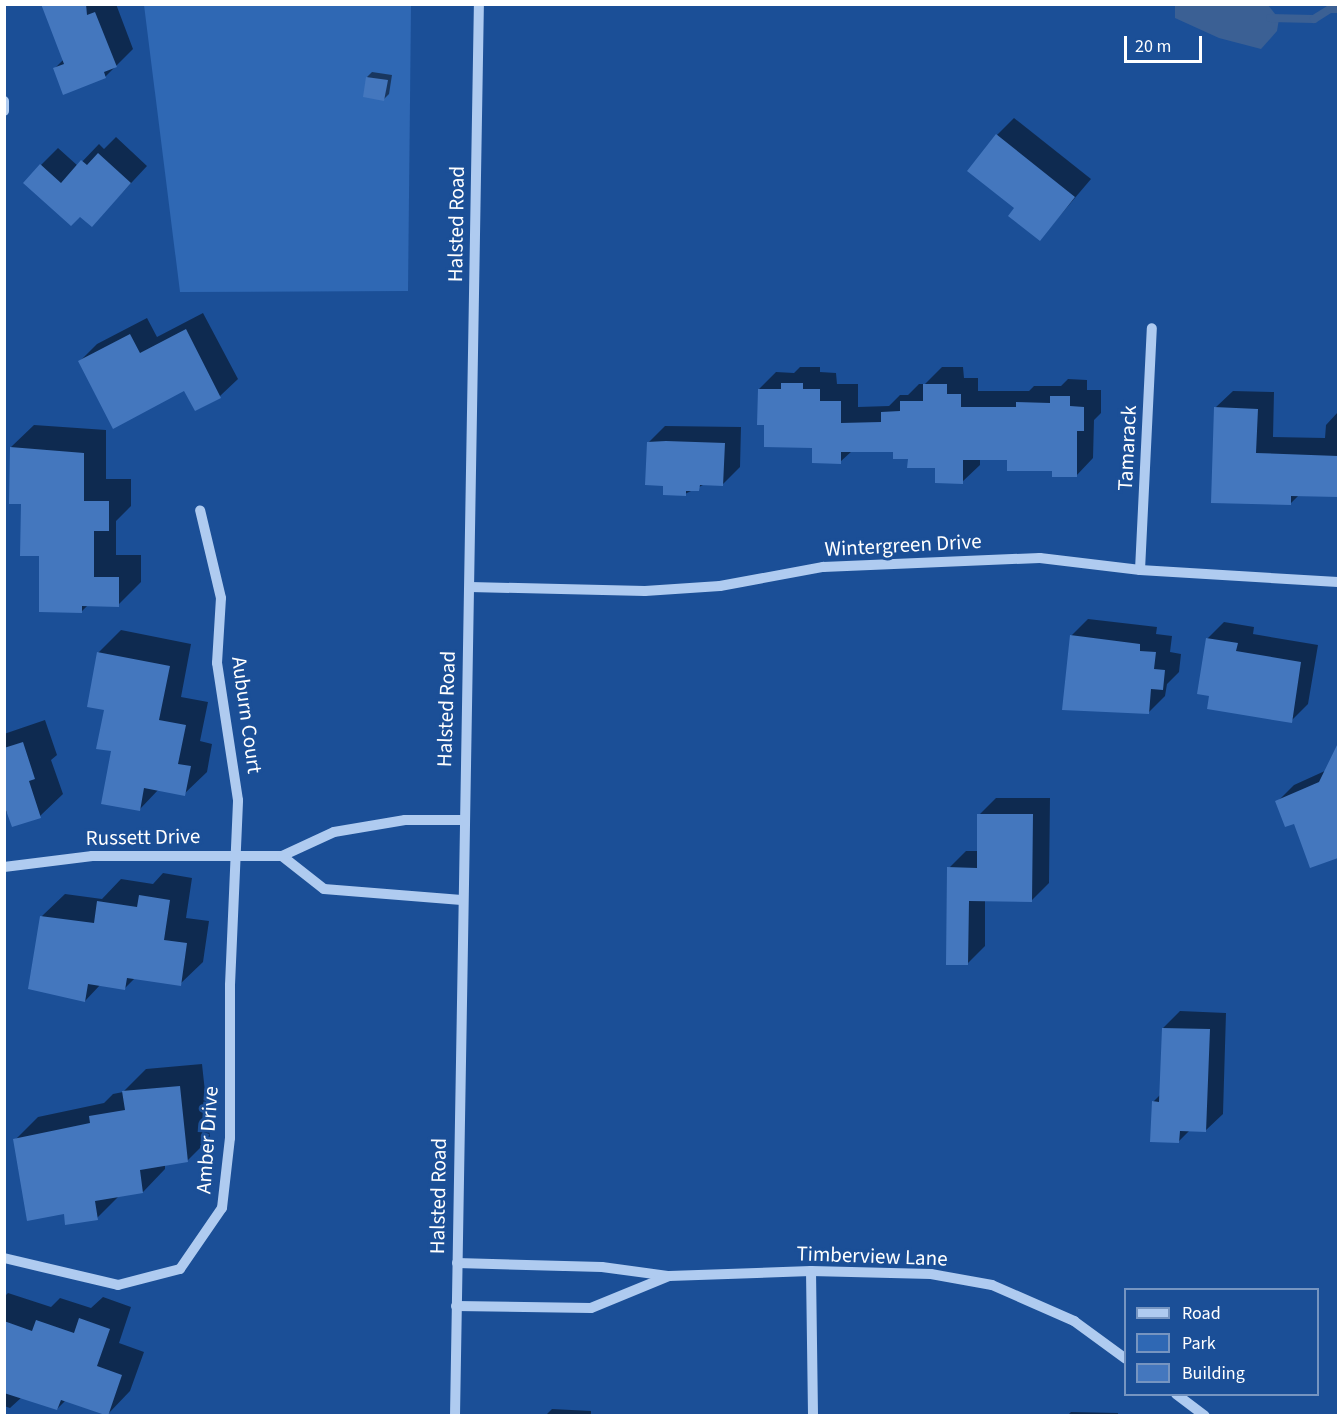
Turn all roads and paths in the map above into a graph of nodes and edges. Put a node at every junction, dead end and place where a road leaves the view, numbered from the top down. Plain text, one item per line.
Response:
1 (479, 4) edge
2 (4, 101) edge
3 (4, 111) edge
4 (1152, 328) dead end
5 (200, 510) dead end
6 (1140, 570) junction
7 (1338, 582) edge
8 (470, 588) junction
9 (463, 820) junction
10 (236, 855) junction
11 (282, 856) junction
12 (4, 867) edge
13 (462, 900) junction
14 (4, 1258) edge
15 (457, 1263) junction
16 (811, 1272) junction
17 (669, 1276) junction
18 (456, 1306) junction
19 (1124, 1358) edge
20 (1177, 1396) edge
21 (455, 1416) edge
22 (813, 1416) edge
23 (1205, 1416) edge

1 - 8 street, Halsted Road
2 - 3 street
4 - 6 street, Tamarack
5 - 10 street, Auburn Court
6 - 7 street, Wintergreen Drive
6 - 8 street, Wintergreen Drive
8 - 9 street, Halsted Road
9 - 11 street, Russett Drive
9 - 13 street, Halsted Road
10 - 11 street, Russett Drive
10 - 12 street, Russett Drive
10 - 14 street, Amber Drive
11 - 13 street
13 - 15 street, Halsted Road
15 - 17 street, Timberview Lane
15 - 18 street, Halsted Road
16 - 17 street, Timberview Lane
16 - 19 street, Timberview Lane
16 - 22 street
17 - 18 street, Timberview Lane
18 - 21 street, Halsted Road
20 - 23 street

